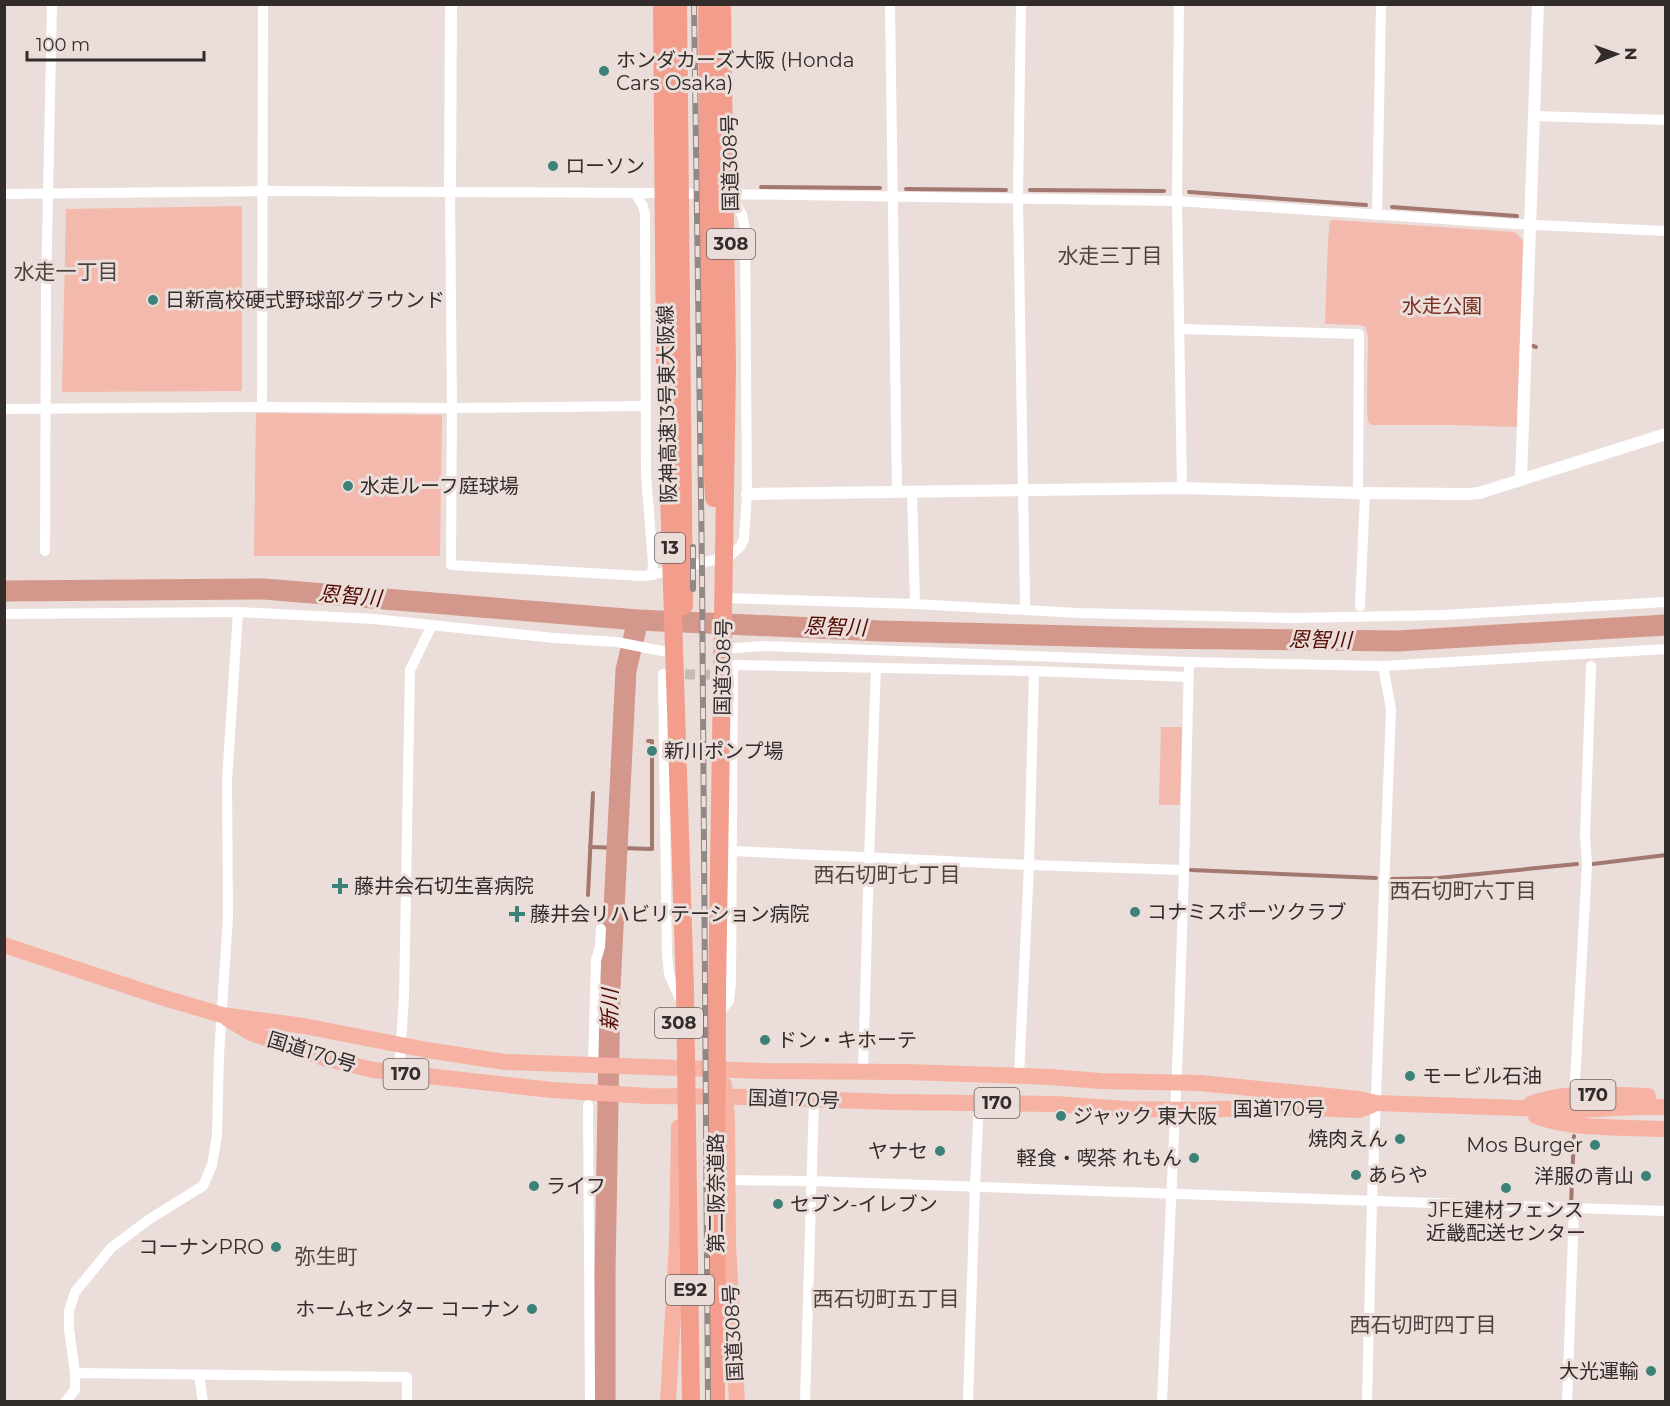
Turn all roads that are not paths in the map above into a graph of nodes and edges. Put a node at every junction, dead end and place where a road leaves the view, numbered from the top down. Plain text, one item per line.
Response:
1 (52, 4) edge
2 (263, 4) edge
3 (451, 4) edge
4 (656, 4) edge
5 (662, 4) edge
6 (678, 4) edge
7 (707, 4) edge
8 (722, 4) edge
9 (728, 4) edge
10 (890, 4) edge
11 (1021, 4) edge
12 (1179, 4) edge
13 (1381, 4) edge
14 (1538, 4) edge
15 (1534, 116) junction
16 (1665, 120) edge
17 (262, 191) junction
18 (450, 192) junction
19 (635, 193) junction
20 (658, 193) junction
21 (4, 194) edge
22 (49, 194) junction
23 (731, 195) junction
24 (893, 197) junction
25 (1018, 198) junction
26 (1177, 201) junction
27 (1377, 215) junction
28 (1531, 225) junction
29 (652, 230) junction
30 (1665, 231) edge
31 (1180, 329) junction
32 (646, 406) junction
33 (262, 407) junction
34 (453, 408) junction
35 (4, 409) edge
36 (46, 409) junction
37 (1665, 434) edge
38 (1521, 479) junction
39 (674, 482) junction
40 (721, 483) junction
41 (1182, 488) junction
42 (1022, 491) junction
43 (897, 492) junction
44 (912, 492) junction
45 (1361, 493) junction
46 (747, 494) junction
47 (45, 551) dead end
48 (652, 575) junction
49 (724, 598) junction
50 (1665, 602) edge
51 (1025, 603) dead end
52 (915, 604) junction
53 (1360, 606) dead end
54 (238, 612) junction
55 (4, 614) edge
56 (724, 622) junction
57 (432, 625) junction
58 (676, 646) junction
59 (723, 647) junction
60 (1665, 650) edge
61 (1189, 662) junction
62 (1383, 666) junction
63 (1591, 666) dead end
64 (876, 668) junction
65 (1034, 671) junction
66 (666, 674) dead end
67 (1188, 677) junction
68 (733, 851) junction
69 (869, 858) junction
70 (1029, 865) junction
71 (1184, 870) junction
72 (601, 929) dead end
73 (4, 945) edge
74 (679, 998) junction
75 (721, 1011) junction
76 (222, 1015) junction
77 (402, 1045) junction
78 (604, 1066) junction
79 (679, 1069) junction
80 (722, 1070) junction
81 (863, 1072) junction
82 (399, 1074) junction
83 (1019, 1076) junction
84 (1176, 1083) junction
85 (683, 1094) junction
86 (721, 1094) junction
87 (601, 1097) junction
88 (1665, 1097) edge
89 (814, 1099) junction
90 (979, 1102) junction
91 (1376, 1103) junction
92 (1574, 1103) junction
93 (1665, 1107) edge
94 (1522, 1109) junction
95 (1175, 1110) junction
96 (1665, 1120) edge
97 (1665, 1129) edge
98 (727, 1180) junction
99 (812, 1181) junction
100 (975, 1186) junction
101 (1170, 1194) junction
102 (1372, 1201) junction
103 (1574, 1208) junction
104 (1665, 1211) edge
105 (677, 1243) junction
106 (728, 1246) junction
107 (75, 1373) junction
108 (199, 1375) junction
109 (65, 1401) edge
110 (203, 1401) edge
111 (407, 1401) edge
112 (590, 1401) edge
113 (668, 1401) edge
114 (678, 1401) edge
115 (691, 1401) edge
116 (717, 1401) edge
117 (728, 1401) edge
118 (737, 1401) edge
119 (805, 1401) edge
120 (968, 1401) edge
121 (1162, 1401) edge
122 (1367, 1401) edge
123 (1567, 1401) edge

1 - 22 street
2 - 17 street
3 - 18 street
4 - 20 highway
5 - 85 highway, 阪神高速13号東大阪線 / 13
6 - 39 highway
7 - 40 highway
8 - 86 highway
9 - 23 highway, 国道308号 / 308
10 - 24 street
11 - 25 street
12 - 26 street
13 - 27 street
14 - 15 street
15 - 16 street
15 - 28 street
17 - 18 street
17 - 22 street
17 - 33 street
18 - 19 street
18 - 34 street
19 - 20 street
19 - 29 street
20 - 23 street
20 - 29 highway
21 - 22 street
22 - 36 street
23 - 24 street
23 - 40 highway, 国道308号 / 308
23 - 46 street
24 - 25 street
24 - 43 street
25 - 26 street
25 - 42 street
26 - 27 street
26 - 31 street
27 - 28 street
28 - 30 street
28 - 38 street
29 - 32 street
29 - 39 highway
31 - 41 street
31 - 45 street
32 - 34 street
32 - 48 street
33 - 34 street
33 - 36 street
34 - 48 street
35 - 36 street
36 - 47 street
37 - 38 street
38 - 45 street
39 - 58 highway
40 - 49 highway, 国道308号 / 308
40 - 56 highway
41 - 42 street
41 - 45 street
42 - 44 street
42 - 51 street
43 - 44 street
43 - 46 street
44 - 52 street
45 - 53 street
46 - 48 street
49 - 52 street
49 - 56 highway, 国道308号 / 308
50 - 52 street
54 - 55 street
54 - 57 street
54 - 76 street
56 - 59 highway, 国道308号 / 308
57 - 58 street
57 - 77 street
58 - 74 highway, 308
58 - 79 highway
59 - 61 street
59 - 75 highway, 国道308号 / 308
60 - 62 street
61 - 62 street
61 - 67 street
62 - 91 street
63 - 92 street
64 - 65 street
64 - 68 street
64 - 69 street
65 - 67 street
65 - 70 street
66 - 74 street
67 - 71 street
68 - 69 street
68 - 75 street
69 - 70 street
69 - 81 street
70 - 71 street
70 - 83 street
71 - 84 street
72 - 78 street
73 - 76 highway, 国道170号 / 170
74 - 79 highway, 308
75 - 80 highway, 国道308号 / 308
76 - 77 highway, 国道170号 / 170
76 - 82 highway, 国道170号 / 170
76 - 107 street
77 - 78 highway, 国道170号 / 170
77 - 82 street
78 - 79 highway, 国道170号 / 170
79 - 80 highway, 国道170号 / 170
79 - 85 highway, 308
80 - 81 highway, 国道170号 / 170
80 - 86 highway, 国道308号 / 308
81 - 83 highway, 国道170号 / 170
82 - 87 highway, 国道170号 / 170
83 - 84 highway, 国道170号 / 170
84 - 91 highway, 国道170号 / 170
84 - 95 street
85 - 86 highway, 国道170号 / 170
85 - 87 highway, 国道170号 / 170
85 - 105 highway, 308
85 - 115 highway, 第二阪奈道路 / E92
86 - 89 highway, 国道170号 / 170
86 - 98 highway, 国道308号 / 308
86 - 116 highway, 第二阪奈道路 / E92
87 - 112 street
88 - 92 highway, 170
89 - 90 highway, 国道170号 / 170
89 - 99 street
90 - 95 highway, 国道170号 / 170
90 - 100 street
91 - 94 highway, 国道170号 / 170
91 - 95 highway, 国道170号 / 170
91 - 102 street
92 - 93 highway, 170
92 - 94 highway, 170
92 - 96 highway, 170
94 - 97 highway, 170
95 - 101 street
98 - 99 street
98 - 106 highway, 国道308号 / 308
99 - 100 street
99 - 119 street
100 - 101 street
100 - 120 street
101 - 102 street
101 - 121 street
102 - 103 street
102 - 122 street
103 - 104 street
103 - 123 street
105 - 113 highway, 308
105 - 114 highway
106 - 117 highway
106 - 118 highway, 国道308号 / 308
107 - 108 street
107 - 109 street
108 - 110 street
108 - 111 street

